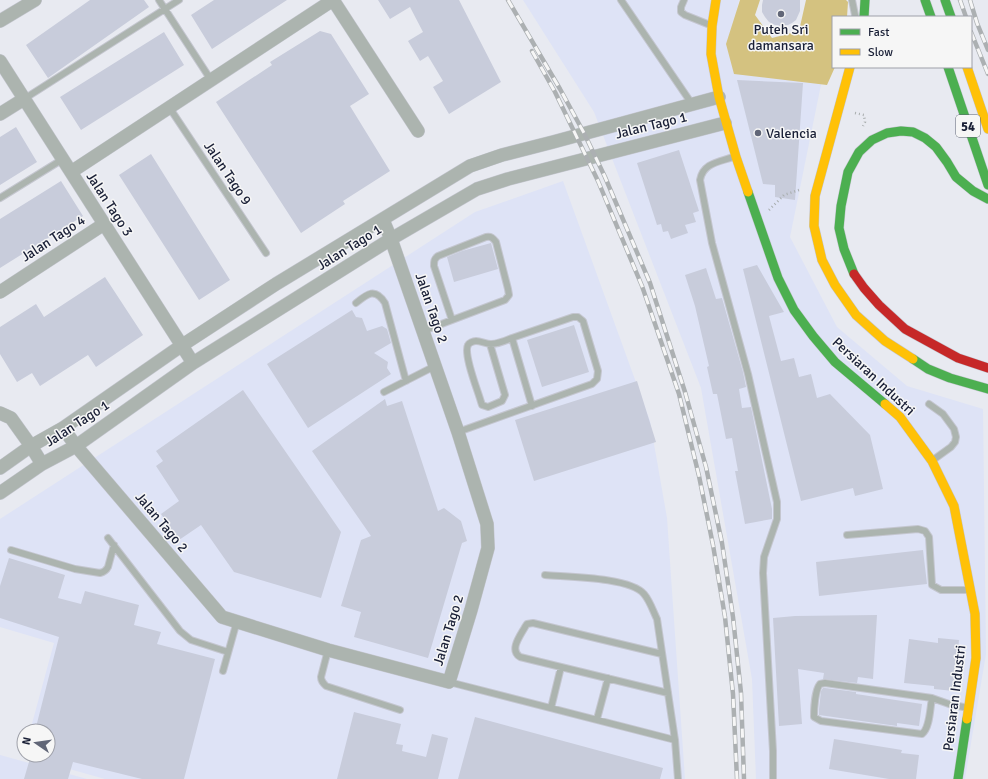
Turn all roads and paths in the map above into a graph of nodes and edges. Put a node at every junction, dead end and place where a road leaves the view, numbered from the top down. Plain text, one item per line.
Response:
1 (35, 0) edge
2 (158, 0) edge
3 (179, 0) edge
4 (333, 0) edge
5 (621, 0) edge
6 (684, 0) edge
7 (716, 0) edge
8 (852, 0) edge
9 (865, 0) edge
10 (925, 0) edge
11 (945, 0) edge
12 (165, 9) junction
13 (855, 16) edge
14 (864, 16) edge
15 (931, 16) edge
16 (950, 16) edge
17 (0, 22) edge
18 (712, 26) junction
19 (0, 61) edge
20 (850, 68) edge
21 (948, 68) edge
22 (967, 68) edge
23 (211, 80) junction
24 (718, 97) junction
25 (24, 98) junction
26 (692, 104) junction
27 (169, 107) junction
28 (838, 110) junction
29 (0, 114) edge
30 (725, 123) junction
31 (862, 128) dead end
32 (988, 129) edge
33 (418, 131) dead end
34 (736, 156) junction
35 (63, 159) junction
36 (70, 172) junction
37 (988, 185) edge
38 (802, 189) dead end
39 (0, 198) edge
40 (988, 199) edge
41 (383, 220) junction
42 (104, 224) junction
43 (762, 233) junction
44 (391, 239) junction
45 (266, 253) dead end
46 (0, 292) edge
47 (356, 303) dead end
48 (452, 320) junction
49 (423, 331) junction
50 (512, 338) junction
51 (490, 344) junction
52 (182, 346) junction
53 (193, 364) junction
54 (435, 366) junction
55 (988, 368) edge
56 (406, 380) junction
57 (988, 389) edge
58 (384, 392) dead end
59 (928, 404) dead end
60 (532, 406) junction
61 (0, 413) edge
62 (63, 428) junction
63 (458, 432) junction
64 (31, 446) junction
65 (76, 446) junction
66 (932, 461) junction
67 (42, 464) junction
68 (0, 468) edge
69 (0, 493) edge
70 (847, 535) dead end
71 (108, 538) dead end
72 (114, 545) junction
73 (11, 550) dead end
74 (545, 575) dead end
75 (970, 590) junction
76 (237, 621) junction
77 (328, 650) junction
78 (228, 652) junction
79 (662, 654) junction
80 (561, 667) junction
81 (223, 672) dead end
82 (608, 678) junction
83 (449, 682) junction
84 (668, 693) junction
85 (932, 698) junction
86 (551, 708) junction
87 (969, 709) junction
88 (400, 710) dead end
89 (596, 719) junction
90 (675, 740) junction
91 (678, 779) edge
92 (773, 779) edge
93 (958, 779) edge

1 - 17 street
2 - 12 lane
3 - 12 lane
4 - 23 street
4 - 33 street
5 - 26 lane
6 - 18 lane
7 - 18 main road, Persiaran Industri
8 - 13 lane
9 - 14 main road
10 - 15 main road
11 - 16 main road
12 - 23 lane
12 - 25 lane
18 - 24 main road, Persiaran Industri
19 - 25 street, Jalan Tago 3
20 - 28 main road
21 - 37 main road, 54
22 - 32 main road, 54
23 - 27 street
24 - 26 street, Jalan Tago 1
24 - 30 main road, Persiaran Industri
25 - 29 street
25 - 35 street, Jalan Tago 3
26 - 41 street, Jalan Tago 1
27 - 36 street
27 - 45 lane, Jalan Tago 9
28 - 31 path
28 - 57 main road
30 - 34 main road, Persiaran Industri
30 - 44 street, Jalan Tago 1
34 - 43 main road, Persiaran Industri
34 - 92 lane
35 - 36 street, Jalan Tago 3
35 - 39 lane
36 - 42 street, Jalan Tago 3
38 - 43 path
40 - 55 main road
41 - 44 street, Jalan Tago 2
41 - 52 street, Jalan Tago 1
42 - 46 street, Jalan Tago 4
42 - 52 street, Jalan Tago 3
43 - 66 main road, Persiaran Industri
44 - 49 street, Jalan Tago 2
44 - 53 street, Jalan Tago 1
47 - 56 lane
48 - 48 lane
48 - 49 lane
49 - 54 street, Jalan Tago 2
50 - 51 lane
50 - 60 lane
50 - 60 lane
51 - 51 lane
52 - 53 street, Jalan Tago 3
52 - 62 street, Jalan Tago 1
53 - 65 street, Jalan Tago 1
54 - 56 lane
54 - 63 street, Jalan Tago 2
56 - 58 lane
59 - 66 lane
60 - 63 lane
61 - 64 street, Jalan Tago 1
62 - 64 street, Jalan Tago 1
62 - 65 street, Jalan Tago 2
63 - 83 street, Jalan Tago 2
64 - 67 street, Jalan Tago 1
64 - 68 street
65 - 67 street, Jalan Tago 1
65 - 76 street, Jalan Tago 2
66 - 75 main road, Persiaran Industri
67 - 69 street
70 - 75 lane
71 - 72 lane
72 - 73 lane
72 - 78 lane
74 - 79 lane
75 - 87 main road, Persiaran Industri
76 - 77 street, Jalan Tago 2
76 - 78 lane
77 - 83 street, Jalan Tago 2
77 - 88 lane
78 - 81 lane
79 - 80 lane
79 - 84 lane
80 - 82 lane
80 - 86 lane
82 - 84 lane
82 - 89 lane
83 - 86 lane
84 - 90 lane
85 - 85 lane
85 - 87 lane
86 - 89 lane
87 - 93 main road, Persiaran Industri
89 - 90 lane
90 - 91 lane

